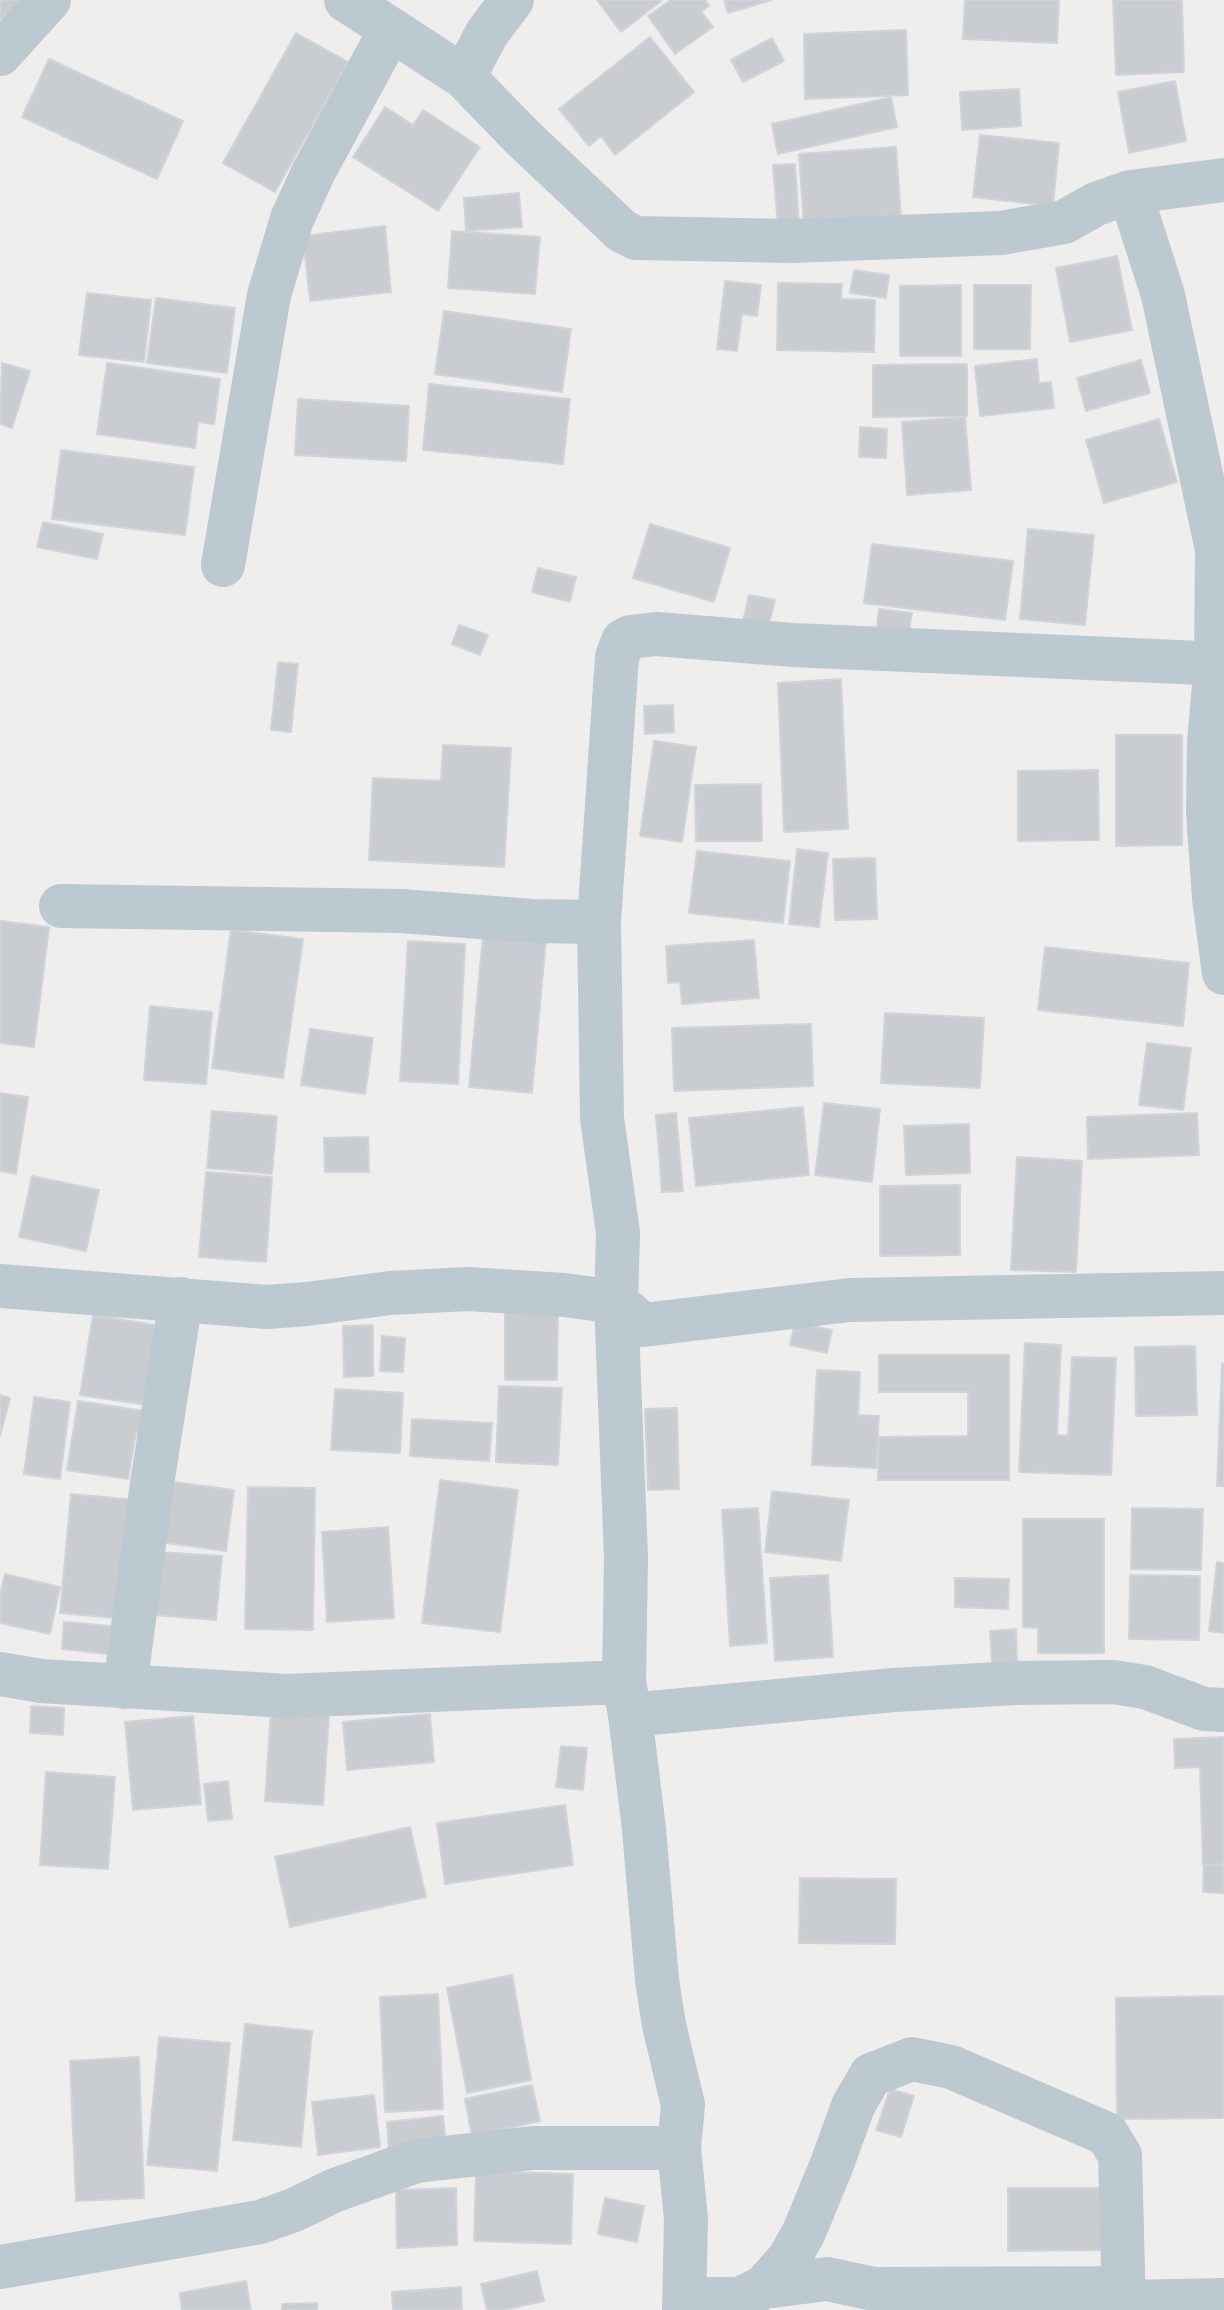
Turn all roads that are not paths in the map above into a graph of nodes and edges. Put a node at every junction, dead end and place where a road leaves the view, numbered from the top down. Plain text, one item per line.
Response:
1 (49, 0) edge
2 (346, 0) edge
3 (512, 0) edge
4 (390, 31) junction
5 (0, 54) edge
6 (464, 77) junction
7 (1224, 180) edge
8 (1130, 192) junction
9 (223, 565) dead end
10 (1220, 663) edge
11 (61, 906) dead end
12 (599, 922) junction
13 (1224, 973) edge
14 (0, 1286) edge
15 (1224, 1293) edge
16 (181, 1299) junction
17 (616, 1302) junction
18 (0, 1674) edge
19 (125, 1687) junction
20 (627, 1699) junction
21 (1224, 1710) edge
22 (679, 2148) junction
23 (0, 2267) edge
24 (764, 2287) junction
25 (1123, 2300) edge
26 (1224, 2300) edge
27 (685, 2305) edge

1 - 5 street
2 - 4 street
3 - 6 street
4 - 6 street
4 - 9 street
6 - 8 street
7 - 8 street
8 - 10 street
10 - 12 street
10 - 13 street
11 - 12 street
12 - 17 street
14 - 16 street
15 - 17 street
16 - 17 street
16 - 19 street
17 - 20 street
18 - 19 street
19 - 20 street
20 - 21 street
20 - 22 street
22 - 23 street
22 - 27 street
24 - 25 street
24 - 25 street
24 - 27 street
25 - 26 street

